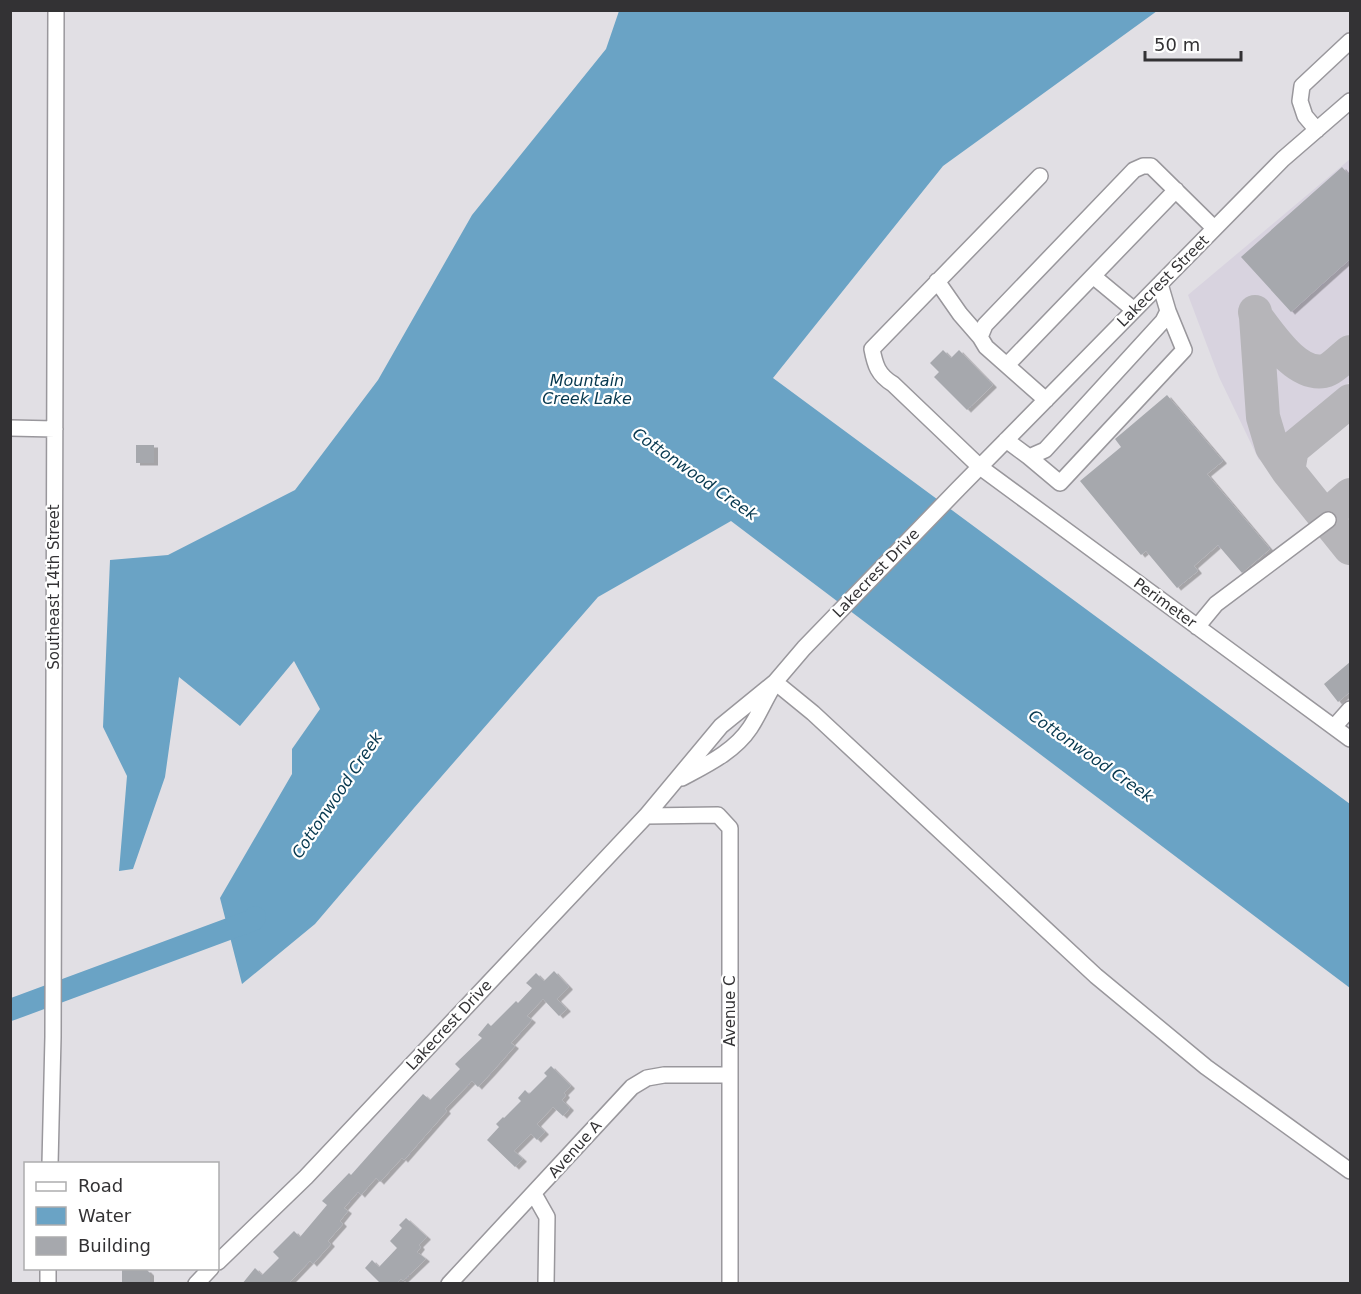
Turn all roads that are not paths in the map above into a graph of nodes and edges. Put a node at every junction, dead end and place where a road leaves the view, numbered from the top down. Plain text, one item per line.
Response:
1 (56, 10) edge
2 (1350, 41) edge
3 (1350, 101) edge
4 (1317, 130) junction
5 (1040, 176) dead end
6 (1176, 190) junction
7 (1215, 228) junction
8 (1093, 276) junction
9 (937, 281) junction
10 (1160, 284) junction
11 (1134, 310) junction
12 (1168, 311) junction
13 (980, 337) junction
14 (1007, 365) junction
15 (1046, 400) junction
16 (10, 428) edge
17 (55, 429) junction
18 (1006, 440) junction
19 (1029, 456) junction
20 (980, 466) junction
21 (1328, 520) dead end
22 (1197, 627) junction
23 (775, 682) junction
24 (1350, 709) edge
25 (1334, 727) junction
26 (1350, 739) edge
27 (674, 782) junction
28 (646, 816) junction
29 (730, 1075) junction
30 (51, 1162) edge
31 (1350, 1171) edge
32 (534, 1194) junction
33 (219, 1261) edge
34 (210, 1270) edge
35 (196, 1284) edge
36 (449, 1284) edge
37 (546, 1284) edge
38 (730, 1284) edge

1 - 17 street, Southeast 14th Street
2 - 4 street
3 - 4 street, Lakecrest Street
4 - 7 street, Lakecrest Street
5 - 9 street
6 - 7 street
6 - 8 street
6 - 13 street
7 - 10 street, Lakecrest Street
8 - 11 street
8 - 14 street
9 - 13 street
9 - 20 street, Perimeter
10 - 11 street, Lakecrest Street
10 - 12 street
11 - 15 street, Lakecrest Street
12 - 19 street
12 - 19 street
13 - 14 street
14 - 15 street
15 - 18 street, Lakecrest Street
16 - 17 street
17 - 30 street, Southeast 14th Street
18 - 19 street
18 - 20 street, Lakecrest Street
20 - 22 street, Perimeter
20 - 23 street, Lakecrest Drive
21 - 22 street
22 - 25 street, Perimeter
23 - 27 street, Lakecrest Drive
23 - 27 street, Lakecrest Drive
23 - 31 street
24 - 25 street
25 - 26 street, Perimeter
27 - 28 street, Lakecrest Drive
28 - 29 street, Avenue C
28 - 33 street, Lakecrest Drive
29 - 32 street, Avenue A
29 - 38 street, Avenue C
32 - 36 street, Avenue A
32 - 37 street
34 - 35 street

